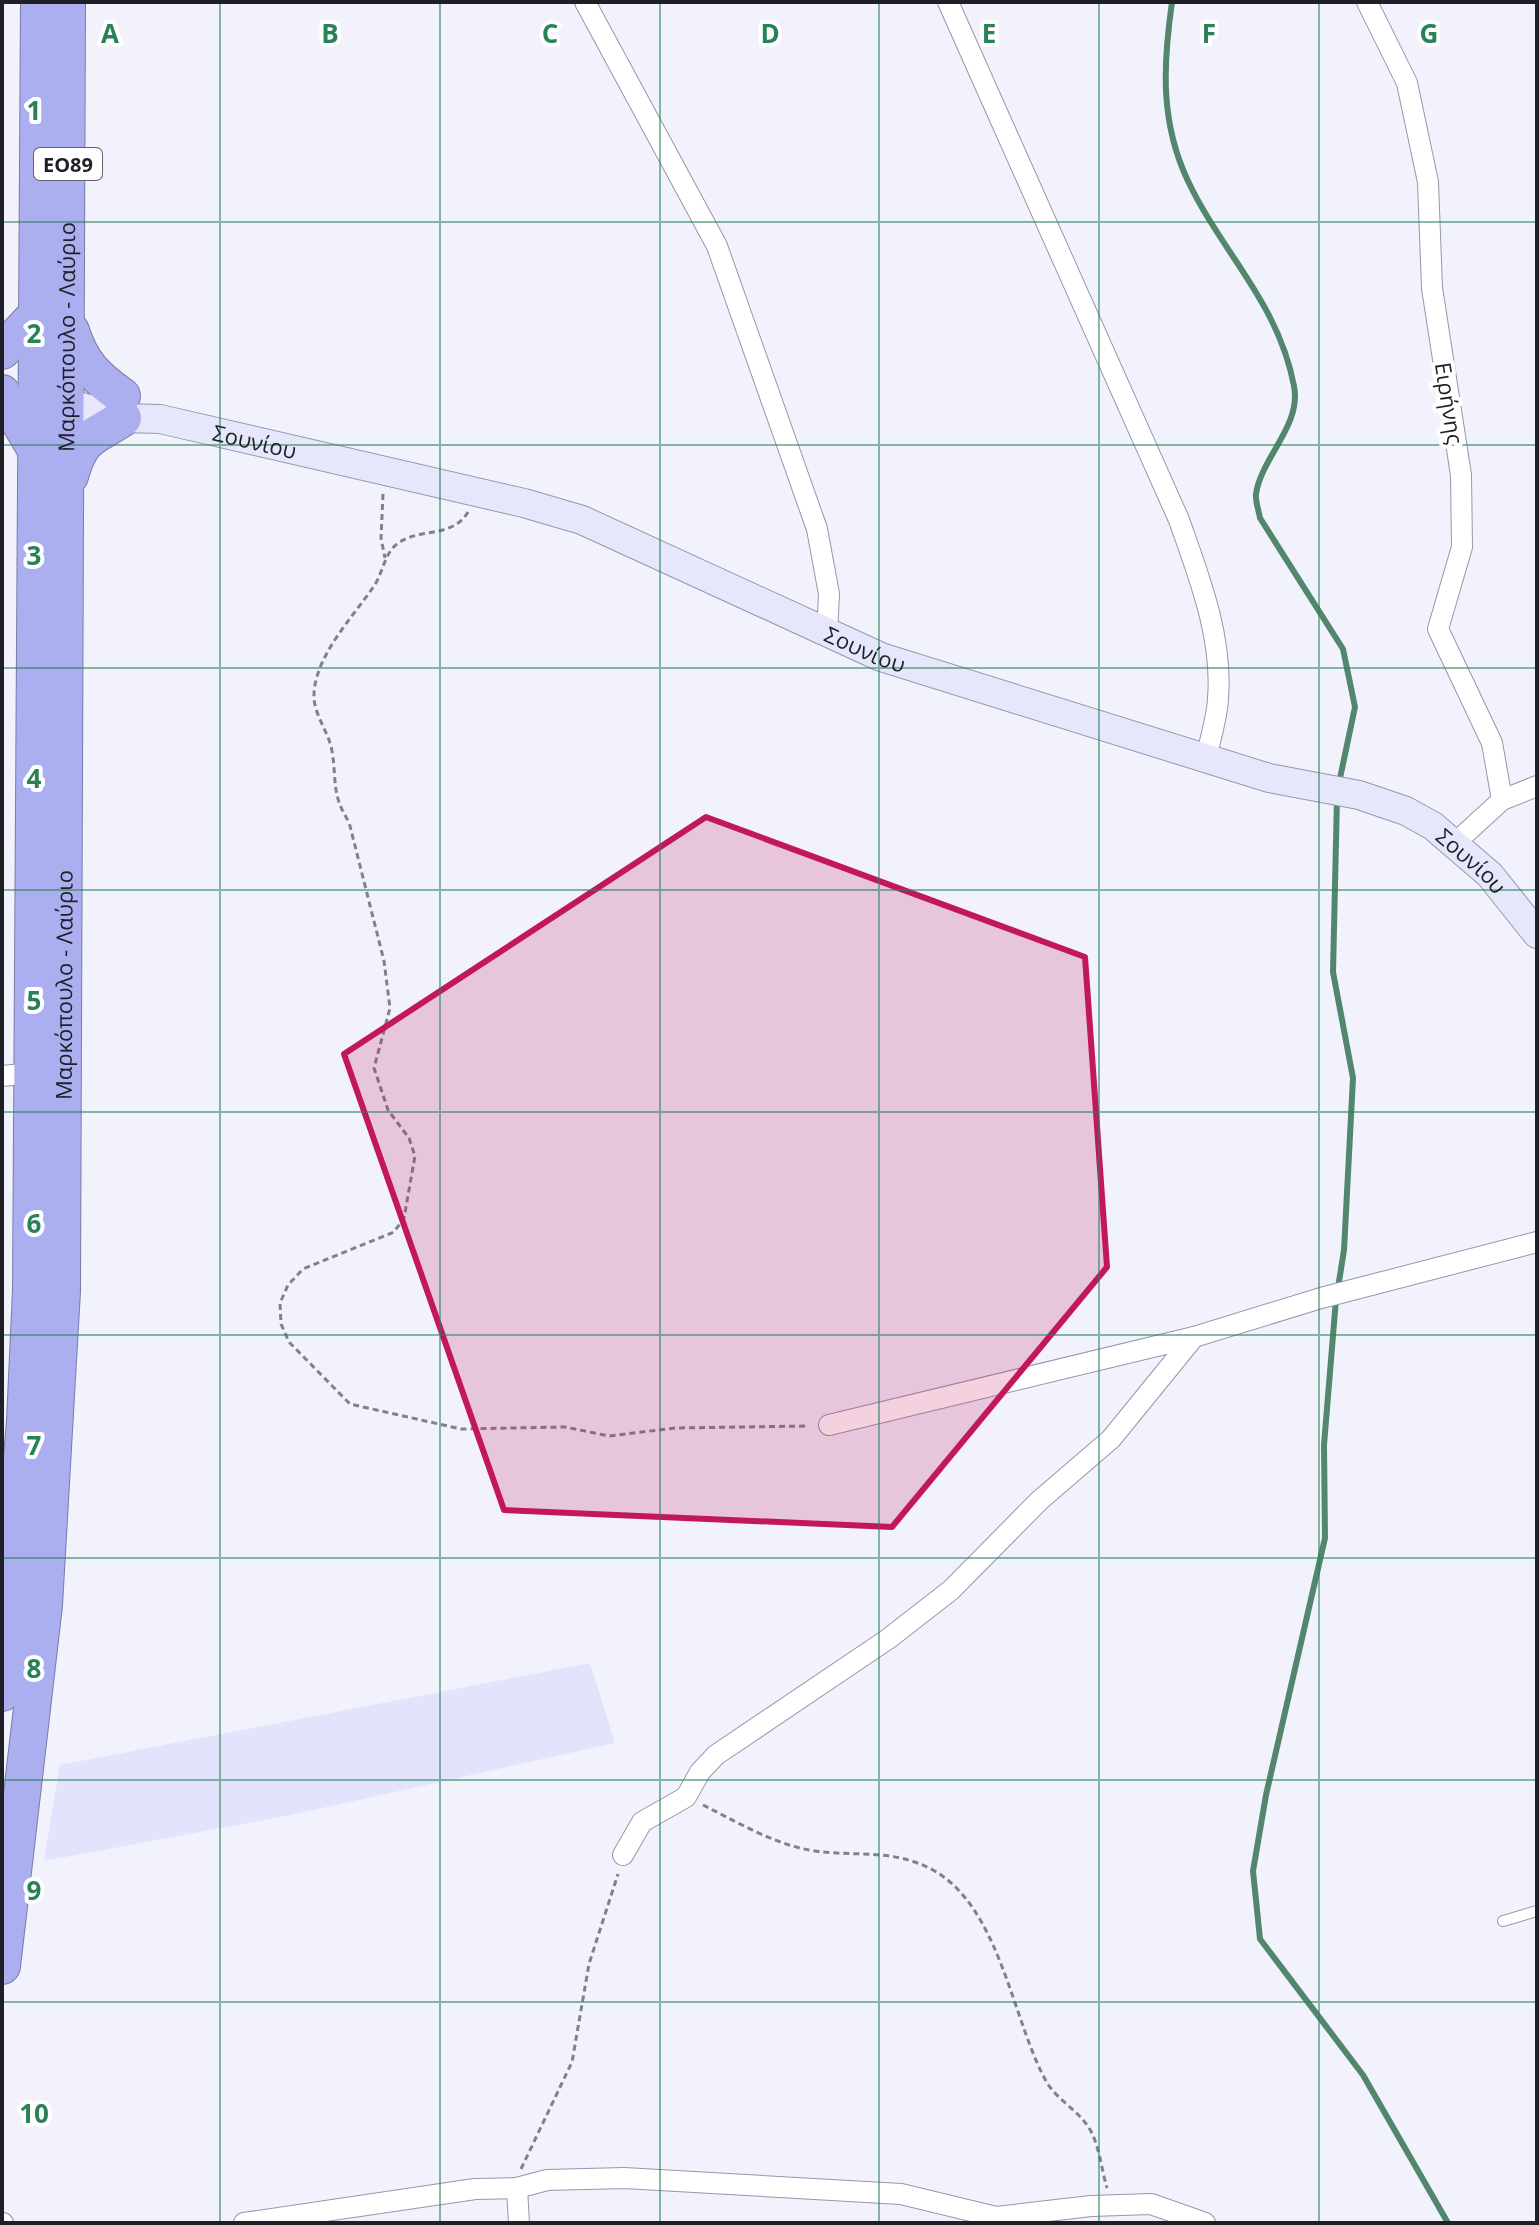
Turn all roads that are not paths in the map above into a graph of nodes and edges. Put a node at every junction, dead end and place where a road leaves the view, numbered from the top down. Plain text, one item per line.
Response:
1 (39, 2) edge
2 (67, 2) edge
3 (585, 2) edge
4 (948, 2) edge
5 (1367, 2) edge
6 (50, 315) junction
7 (2, 351) edge
8 (30, 383) edge
9 (122, 407) junction
10 (68, 485) junction
11 (827, 634) junction
12 (1206, 759) junction
13 (1537, 786) edge
14 (1502, 800) junction
15 (1454, 844) junction
16 (1537, 934) edge
17 (17, 1074) edge
18 (1537, 1242) edge
19 (1194, 1337) junction
20 (829, 1425) road end
21 (2, 1693) edge
22 (623, 1855) road end
23 (1537, 1911) edge
24 (1503, 1921) dead end
25 (2, 1966) edge
26 (517, 2188) junction
27 (995, 2220) edge
28 (244, 2223) edge
29 (519, 2223) edge
30 (1205, 2223) edge

1 - 6 highway, Μαρκόπουλο - Λαύριο / ΕΟ89
2 - 6 highway, Μαρκόπουλο - Λαύριο / ΕΟ89
3 - 11 street
4 - 12 street
5 - 14 street, Ειρήνης
6 - 7 highway
6 - 8 highway, Μαρκόπουλο - Λαύριο / ΕΟ89
6 - 9 highway
8 - 9 main road, Σουνίου
8 - 10 highway, Μαρκόπουλο - Λαύριο / ΕΟ89
8 - 17 highway, Μαρκόπουλο - Λαύριο / ΕΟ89
9 - 10 highway
9 - 11 main road, Σουνίου
10 - 25 highway, Μαρκόπουλο - Λαύριο / ΕΟ89
11 - 12 main road, Σουνίου
12 - 15 main road, Σουνίου
13 - 14 street
14 - 15 street
15 - 16 main road, Σουνίου
17 - 21 highway, Μαρκόπουλο - Λαύριο / ΕΟ89
18 - 19 street
19 - 20 street
19 - 22 street
23 - 24 lane
26 - 27 street
26 - 28 street
26 - 29 street
27 - 30 street

